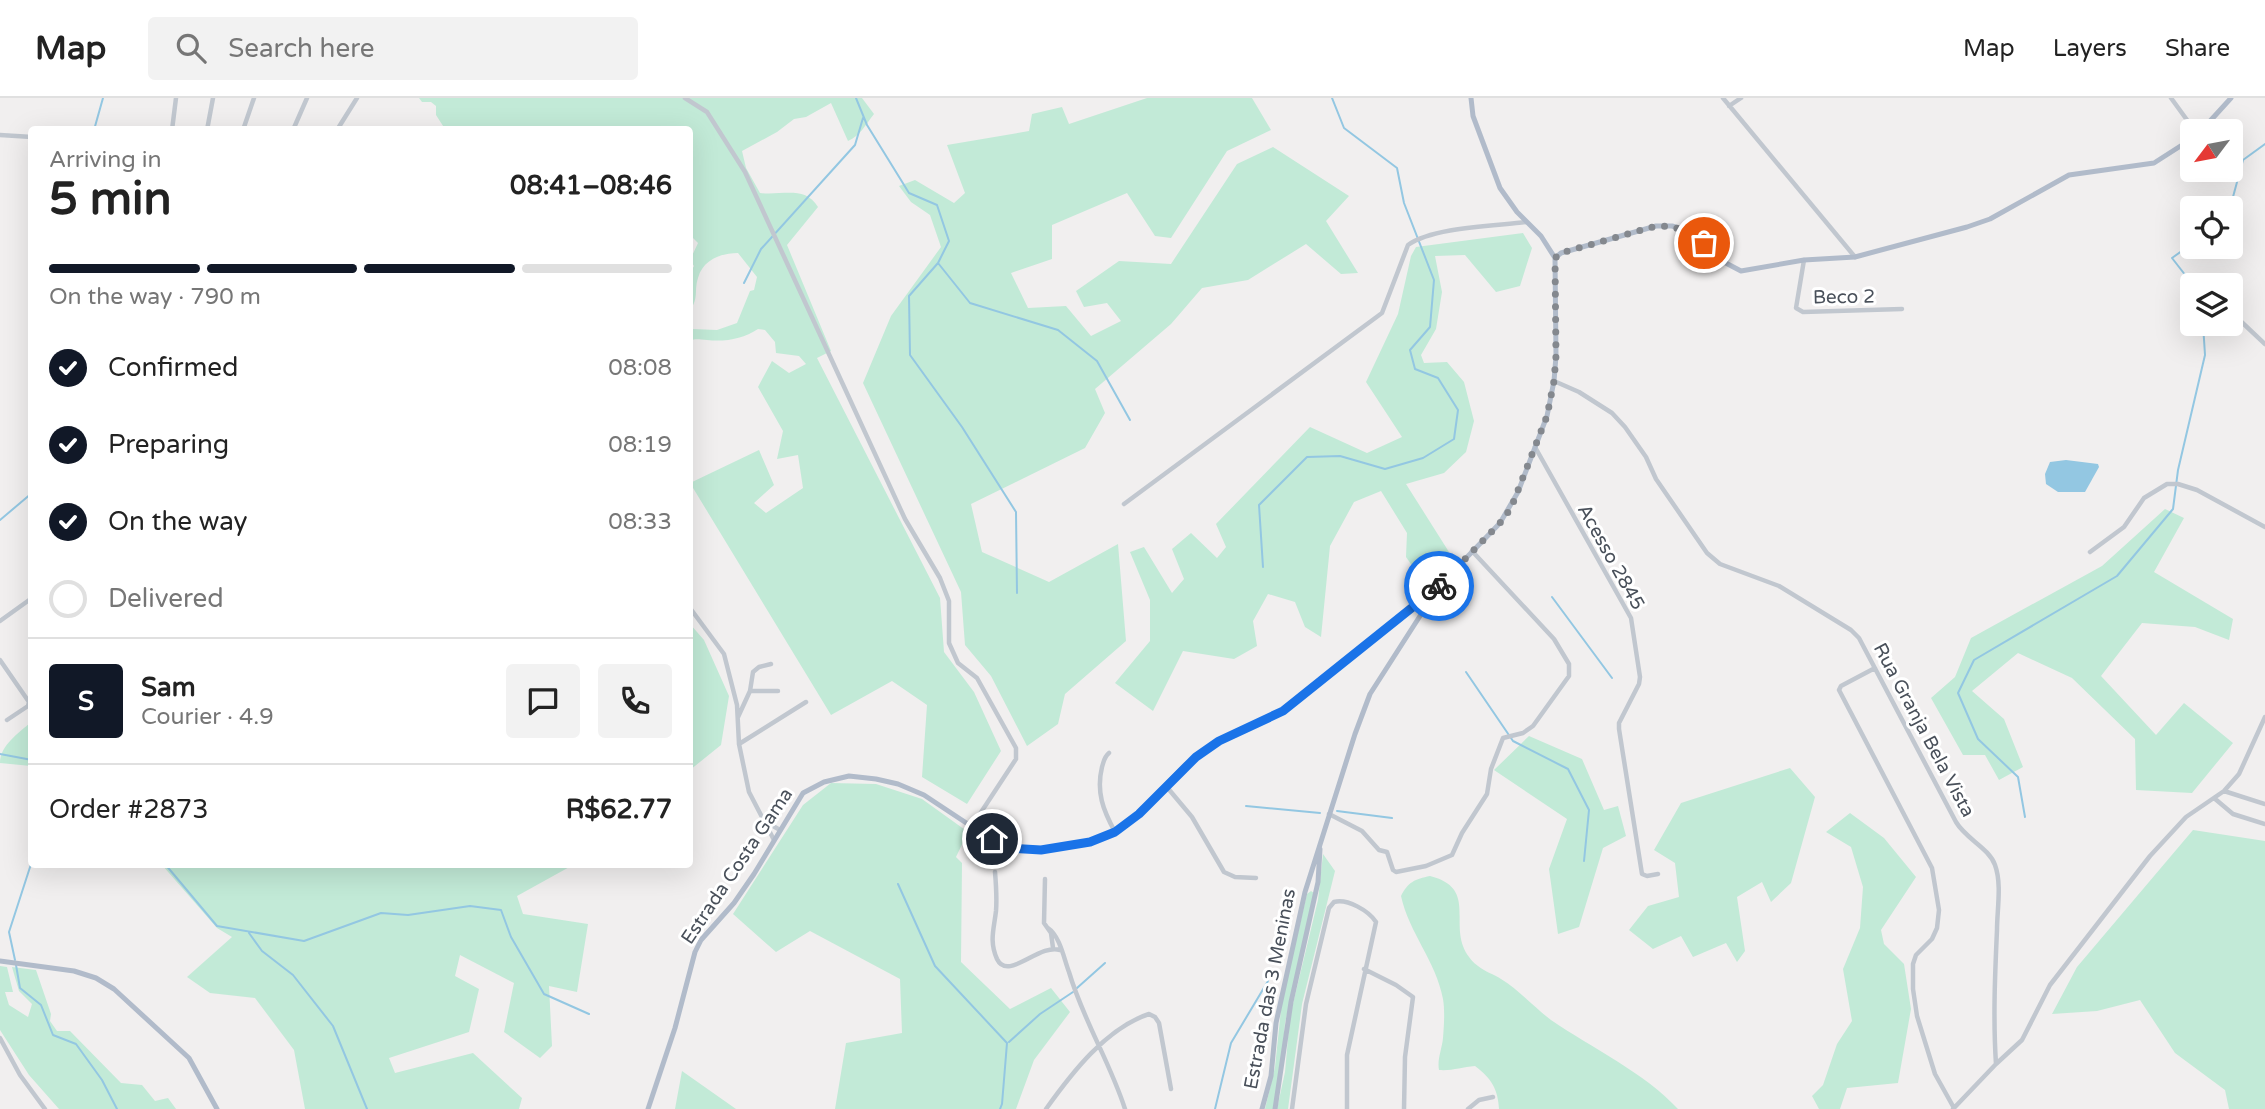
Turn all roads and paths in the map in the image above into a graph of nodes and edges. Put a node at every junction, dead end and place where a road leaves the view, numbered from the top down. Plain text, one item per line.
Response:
1 (176, 98) edge
2 (213, 98) edge
3 (254, 98) edge
4 (307, 98) edge
5 (357, 98) edge
6 (685, 98) edge
7 (1471, 98) edge
8 (1723, 98) edge
9 (1741, 98) edge
10 (2171, 98) edge
11 (2231, 98) edge
12 (1730, 106) junction
13 (2186, 119) edge
14 (2212, 119) edge
15 (172, 126) edge
16 (208, 126) edge
17 (244, 126) edge
18 (295, 126) edge
19 (340, 126) edge
20 (0, 135) edge
21 (28, 137) edge
22 (2180, 146) edge
23 (1526, 222) junction
24 (1855, 257) junction
25 (1555, 258) junction
26 (1804, 260) junction
27 (1902, 309) dead end
28 (2243, 323) edge
29 (2265, 344) edge
30 (1554, 381) junction
31 (1535, 447) junction
32 (1124, 504) dead end
33 (2265, 527) edge
34 (1472, 551) junction
35 (2090, 552) dead end
36 (1440, 585) junction
37 (28, 601) edge
38 (1408, 610) junction
39 (693, 612) edge
40 (0, 621) edge
41 (1416, 622) junction
42 (0, 660) edge
43 (771, 663) dead end
44 (1875, 668) junction
45 (750, 691) junction
46 (778, 691) dead end
47 (28, 701) edge
48 (806, 702) dead end
49 (28, 706) edge
50 (738, 717) junction
51 (2264, 719) edge
52 (7, 720) dead end
53 (739, 744) junction
54 (1109, 753) dead end
55 (1166, 786) junction
56 (2224, 791) junction
57 (2214, 798) junction
58 (2265, 804) edge
59 (1329, 814) junction
60 (765, 821) junction
61 (2265, 824) edge
62 (972, 827) junction
63 (780, 830) junction
64 (1115, 832) junction
65 (1322, 836) junction
66 (774, 840) junction
67 (995, 872) dead end
68 (1658, 874) dead end
69 (1256, 878) dead end
70 (1045, 879) dead end
71 (1048, 928) junction
72 (1053, 948) junction
73 (1061, 950) junction
74 (0, 961) edge
75 (1364, 969) junction
76 (0, 1038) edge
77 (1099, 1045) junction
78 (1996, 1064) junction
79 (1171, 1089) dead end
80 (1493, 1097) dead end
81 (1954, 1108) edge
82 (45, 1109) edge
83 (217, 1109) edge
84 (648, 1109) edge
85 (1046, 1109) edge
86 (1125, 1109) edge
87 (1262, 1109) edge
88 (1275, 1109) edge
89 (1292, 1109) edge
90 (1347, 1109) edge
91 (1404, 1109) edge
92 (1468, 1109) edge

1 - 15 street
2 - 16 street
3 - 17 street
4 - 18 street
5 - 19 street
6 - 62 street
7 - 23 main road
8 - 12 street
9 - 12 street
10 - 13 street
11 - 14 main road
12 - 24 street
20 - 21 street
22 - 24 main road
23 - 25 main road
23 - 32 street
24 - 26 main road
25 - 26 main road
25 - 30 main road, Estrada Costa Gama
26 - 27 street, Beco 2
28 - 29 street
30 - 31 main road, Estrada Costa Gama
30 - 44 street, Rua Granja Bela Vista
31 - 34 main road, Estrada Costa Gama
31 - 68 street, Acesso 2845
33 - 35 street
34 - 36 main road, Estrada Costa Gama
34 - 59 street
36 - 38 main road, Estrada Costa Gama
36 - 41 main road, Estrada das 3 Meninas
37 - 40 street
38 - 41 main road
38 - 55 main road, Estrada Costa Gama
39 - 50 street
41 - 59 main road, Estrada das 3 Meninas
42 - 47 street
43 - 45 street
44 - 78 street, Rua Granja Bela Vista
44 - 81 street
45 - 46 street
45 - 50 street
48 - 53 street
49 - 52 street
50 - 53 street
51 - 56 street
53 - 60 street
54 - 64 street
55 - 64 main road, Estrada Costa Gama
55 - 69 street
56 - 57 street
56 - 58 street
57 - 61 street
57 - 78 street
59 - 65 main road, Estrada das 3 Meninas
60 - 63 street
60 - 66 street
62 - 63 main road, Estrada Costa Gama
62 - 64 main road, Estrada Costa Gama
63 - 66 main road, Estrada Costa Gama
65 - 87 main road, Estrada das 3 Meninas
65 - 88 main road, Estrada das 3 Meninas
66 - 84 main road, Estrada Costa Gama
67 - 72 street
70 - 71 street
71 - 72 street
71 - 73 street
72 - 73 street
73 - 77 street
74 - 83 main road
75 - 89 street
75 - 90 street
75 - 91 street
76 - 82 street
77 - 79 street
77 - 85 street
77 - 86 street
78 - 81 street
80 - 92 street

